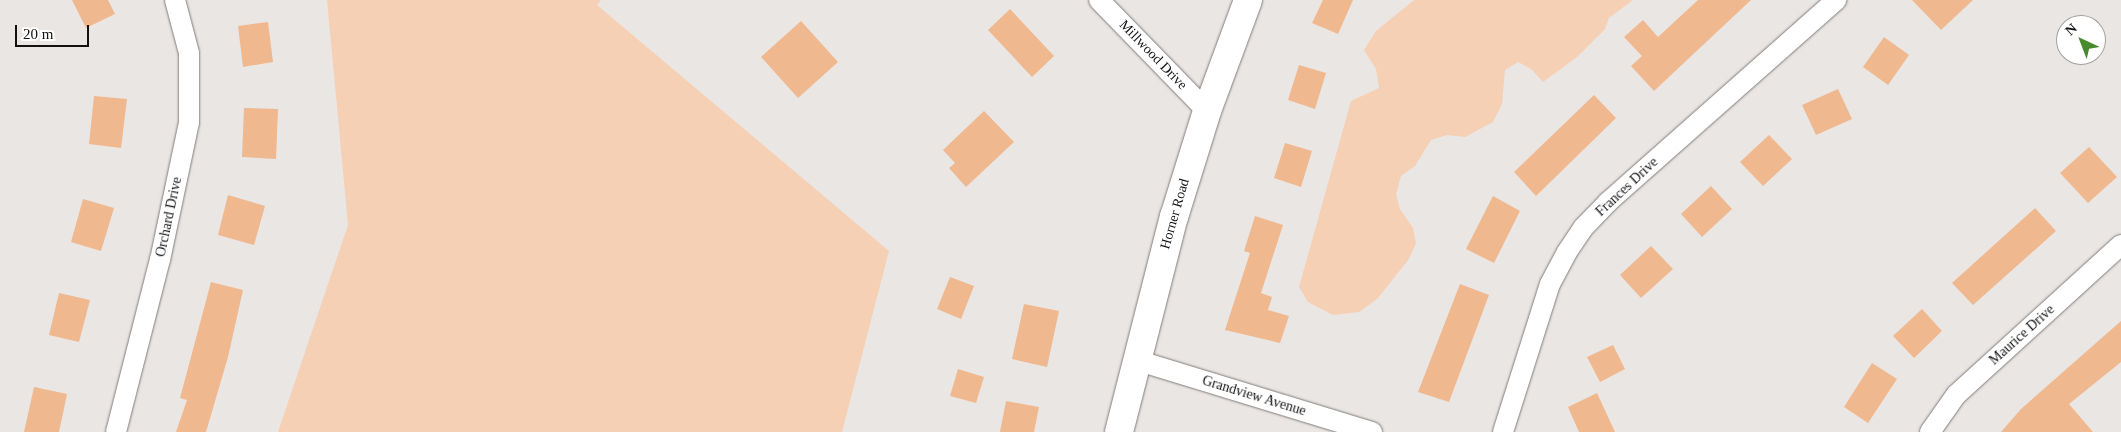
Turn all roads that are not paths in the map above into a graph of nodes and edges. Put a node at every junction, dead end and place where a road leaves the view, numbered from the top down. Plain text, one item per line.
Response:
1 (175, 0) edge
2 (1100, 0) edge
3 (1248, 0) edge
4 (1836, 0) edge
5 (1207, 111) junction
6 (2121, 245) edge
7 (1136, 360) junction
8 (116, 432) edge
9 (1119, 432) edge
10 (1372, 432) edge
11 (1503, 432) edge
12 (1930, 432) edge

1 - 8 street, Orchard Drive
2 - 5 street, Millwood Drive
3 - 5 main road, Horner Road
4 - 11 street, Frances Drive
5 - 7 main road, Horner Road
6 - 12 street, Maurice Drive
7 - 9 main road, Horner Road
7 - 10 street, Grandview Avenue

